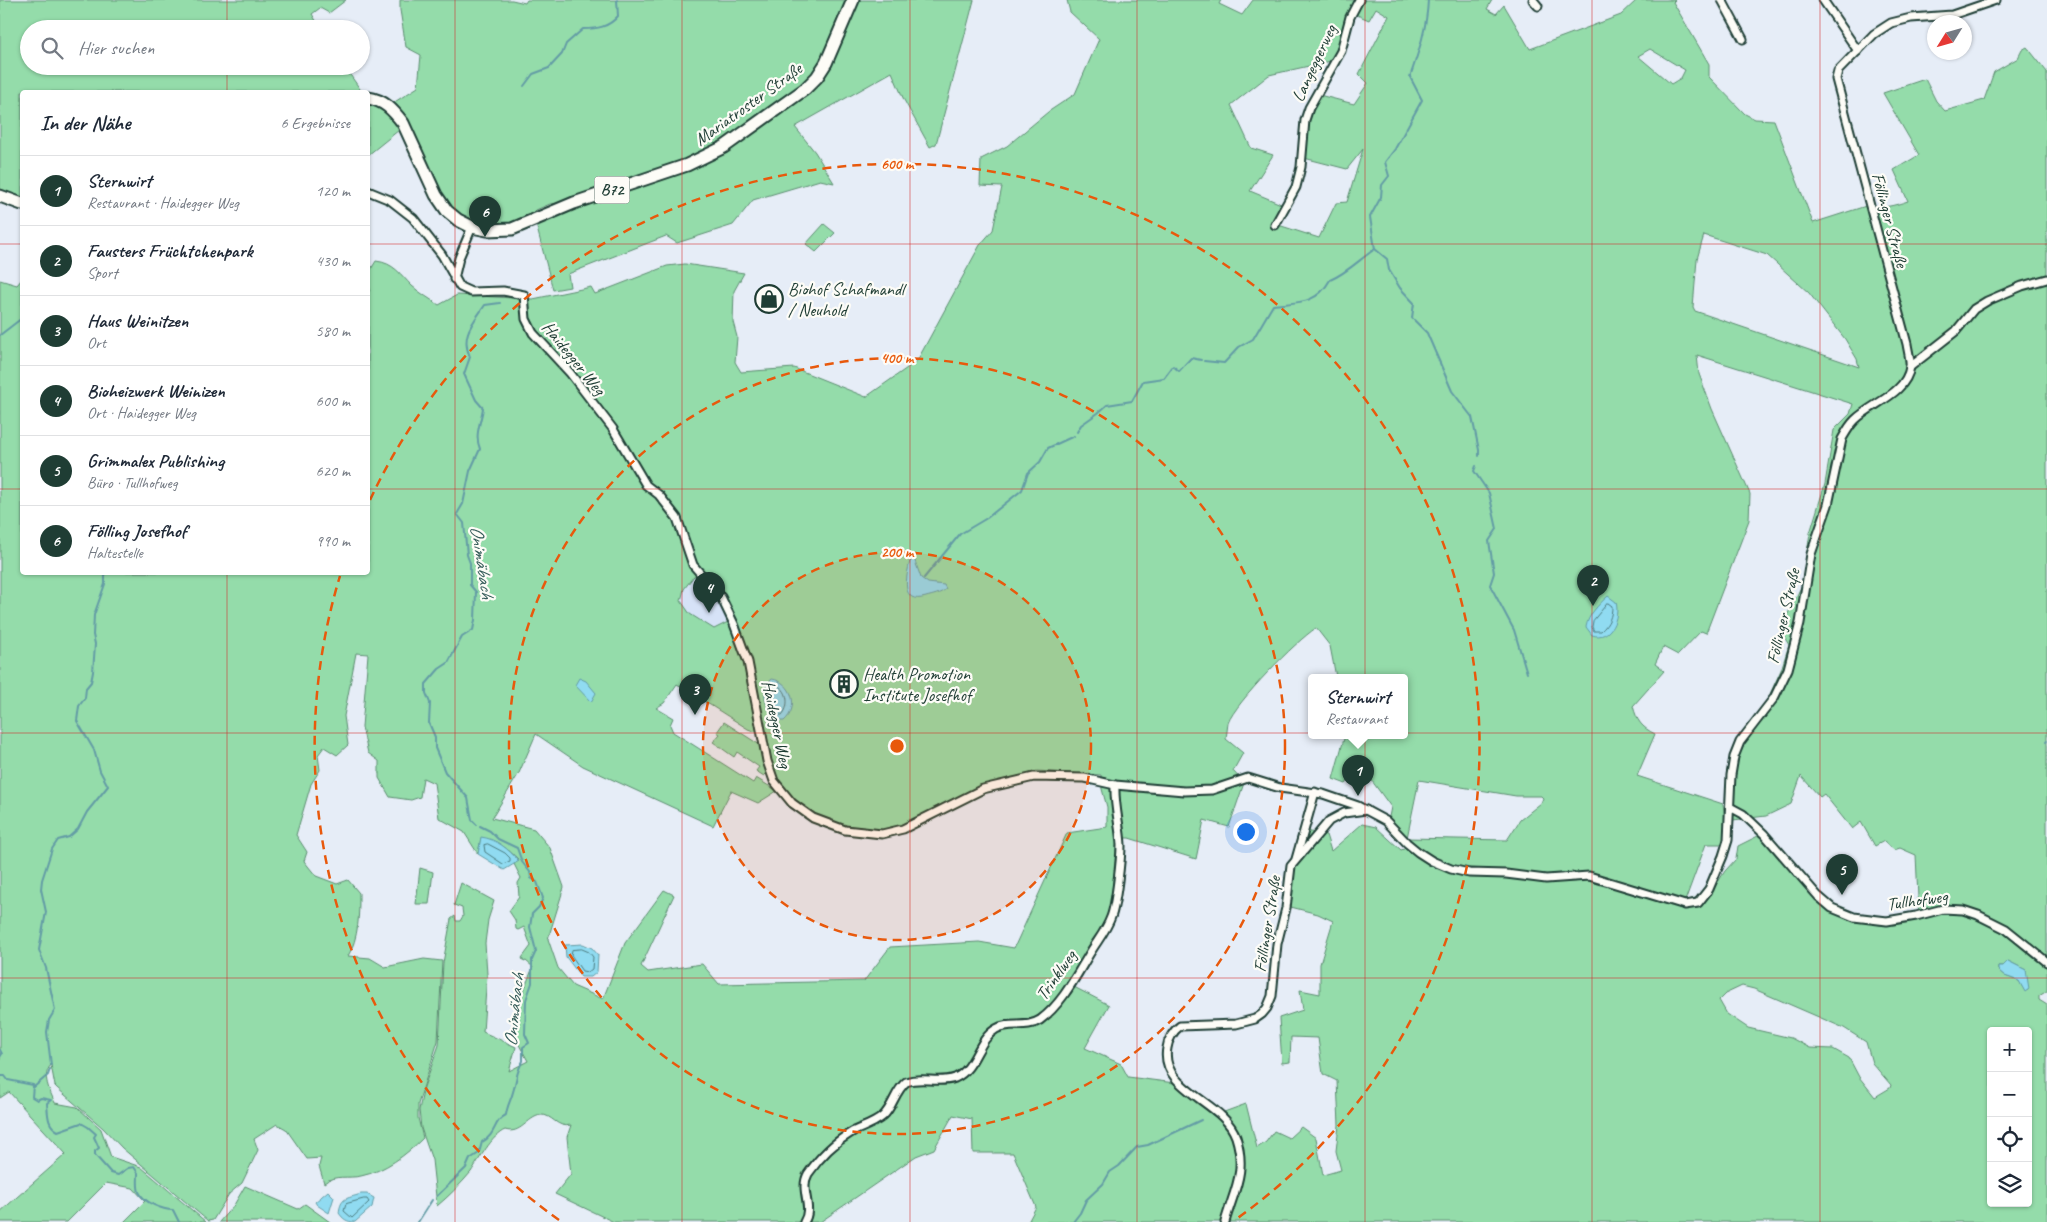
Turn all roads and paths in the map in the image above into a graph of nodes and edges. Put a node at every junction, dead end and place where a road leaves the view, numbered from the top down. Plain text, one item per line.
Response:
1 (853, 0) edge
2 (1359, 0) edge
3 (1722, 0) edge
4 (1823, 0) edge
5 (1996, 0) edge
6 (1743, 39) dead end
7 (1858, 50) junction
8 (370, 99) edge
9 (370, 192) edge
10 (0, 196) edge
11 (20, 203) edge
12 (1275, 225) dead end
13 (472, 227) junction
14 (454, 279) junction
15 (2047, 279) edge
16 (1910, 367) junction
17 (1115, 785) junction
18 (1315, 792) junction
19 (1730, 807) junction
20 (1366, 810) junction
21 (1296, 860) junction
22 (2047, 962) edge
23 (804, 1222) edge
24 (1225, 1222) edge

1 - 13 main road, Mariatroster Straße / B72
2 - 12 street, Langeggerweg
3 - 6 street
4 - 7 street
5 - 7 street, Föllinger Straße
7 - 16 street, Föllinger Straße
8 - 13 main road, Mariatroster Straße / B72
9 - 14 street
10 - 11 main road
13 - 14 street
14 - 17 street, Haidegger Weg
15 - 16 street
16 - 19 street, Föllinger Straße
17 - 18 street, Haidegger Weg
17 - 23 street, Trinklweg
18 - 20 street, Haidegger Weg
18 - 21 street
19 - 20 street, Föllinger Straße
19 - 22 street, Tullhofweg
20 - 21 street, Föllinger Straße
21 - 24 street, Föllinger Straße

